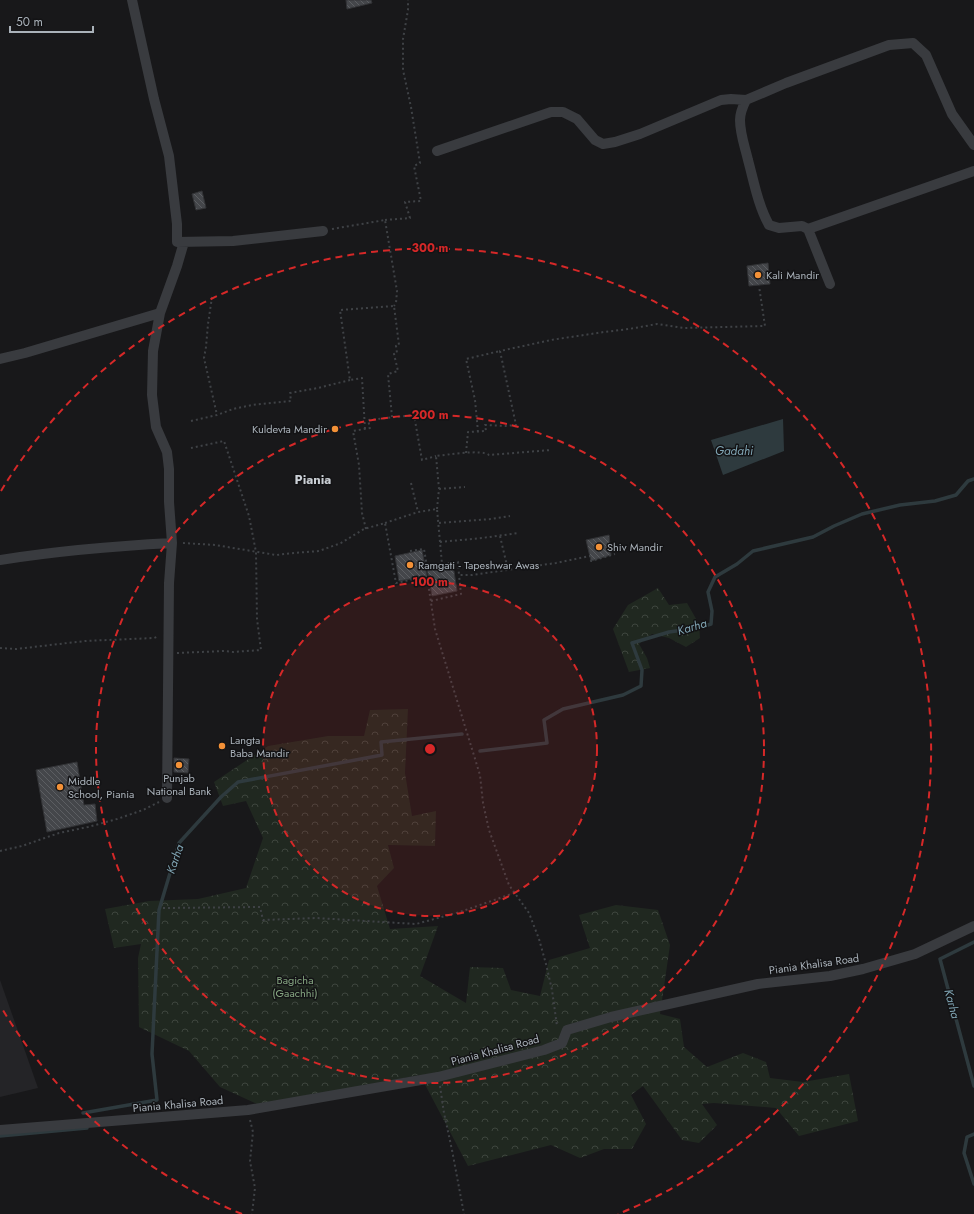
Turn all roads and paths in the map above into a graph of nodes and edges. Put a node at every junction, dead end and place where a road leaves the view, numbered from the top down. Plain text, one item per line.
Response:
1 (132, 0) edge
2 (408, 0) edge
3 (746, 100) junction
4 (974, 145) edge
5 (437, 151) dead end
6 (974, 171) edge
7 (385, 220) junction
8 (808, 229) junction
9 (323, 231) joint
10 (184, 242) junction
11 (830, 284) dead end
12 (759, 286) dead end
13 (212, 297) dead end
14 (394, 306) junction
15 (160, 313) junction
16 (500, 351) junction
17 (0, 359) edge
18 (350, 380) junction
19 (217, 415) junction
20 (392, 417) junction
21 (191, 420) dead end
22 (365, 429) junction
23 (478, 432) junction
24 (191, 448) dead end
25 (551, 450) dead end
26 (466, 453) junction
27 (436, 456) junction
28 (411, 483) dead end
29 (465, 487) dead end
30 (438, 489) junction
31 (438, 509) junction
32 (418, 512) junction
33 (510, 516) dead end
34 (385, 523) junction
35 (439, 524) junction
36 (366, 529) junction
37 (519, 533) dead end
38 (500, 536) junction
39 (440, 542) junction
40 (172, 543) junction
41 (410, 551) dead end
42 (256, 552) junction
43 (615, 554) dead end
44 (0, 560) edge
45 (442, 564) junction
46 (508, 570) junction
47 (459, 575) junction
48 (431, 601) junction
49 (168, 633) junction
50 (0, 648) edge
51 (168, 653) junction
52 (167, 798) joint
53 (0, 851) edge
54 (514, 893) junction
55 (164, 908) dead end
56 (974, 926) edge
57 (562, 1043) junction
58 (438, 1077) junction
59 (248, 1110) junction
60 (0, 1130) edge
61 (252, 1214) edge
62 (464, 1214) edge

1 - 10 street
2 - 7 path
3 - 4 street
3 - 5 street
3 - 8 street
6 - 8 street
7 - 9 path
7 - 14 path
8 - 11 street
9 - 10 street
10 - 15 street
12 - 16 path
13 - 19 path
14 - 18 path
14 - 20 path
15 - 17 street
15 - 40 street
16 - 23 path
16 - 23 path
18 - 19 path
18 - 22 path
19 - 21 path
20 - 22 path
20 - 27 path
22 - 36 path
23 - 26 path
24 - 42 path
25 - 26 path
26 - 27 path
27 - 30 path
28 - 32 path
29 - 30 path
30 - 31 path
31 - 32 path
31 - 35 path
32 - 34 path
33 - 35 path
34 - 36 path
34 - 48 path
35 - 39 path
36 - 42 path
37 - 38 path
38 - 39 path
38 - 46 path
39 - 45 path
40 - 42 path
40 - 44 street
40 - 49 street
41 - 45 path
42 - 51 path
43 - 46 path
45 - 47 path
46 - 47 path
47 - 48 path
48 - 54 path
49 - 50 path
49 - 51 street
51 - 52 street
52 - 53 path
54 - 55 path
54 - 57 path
56 - 57 street, Piania Khalisa Road
57 - 58 street, Piania Khalisa Road
58 - 59 street, Piania Khalisa Road
58 - 62 path
59 - 60 street, Piania Khalisa Road
59 - 61 path

